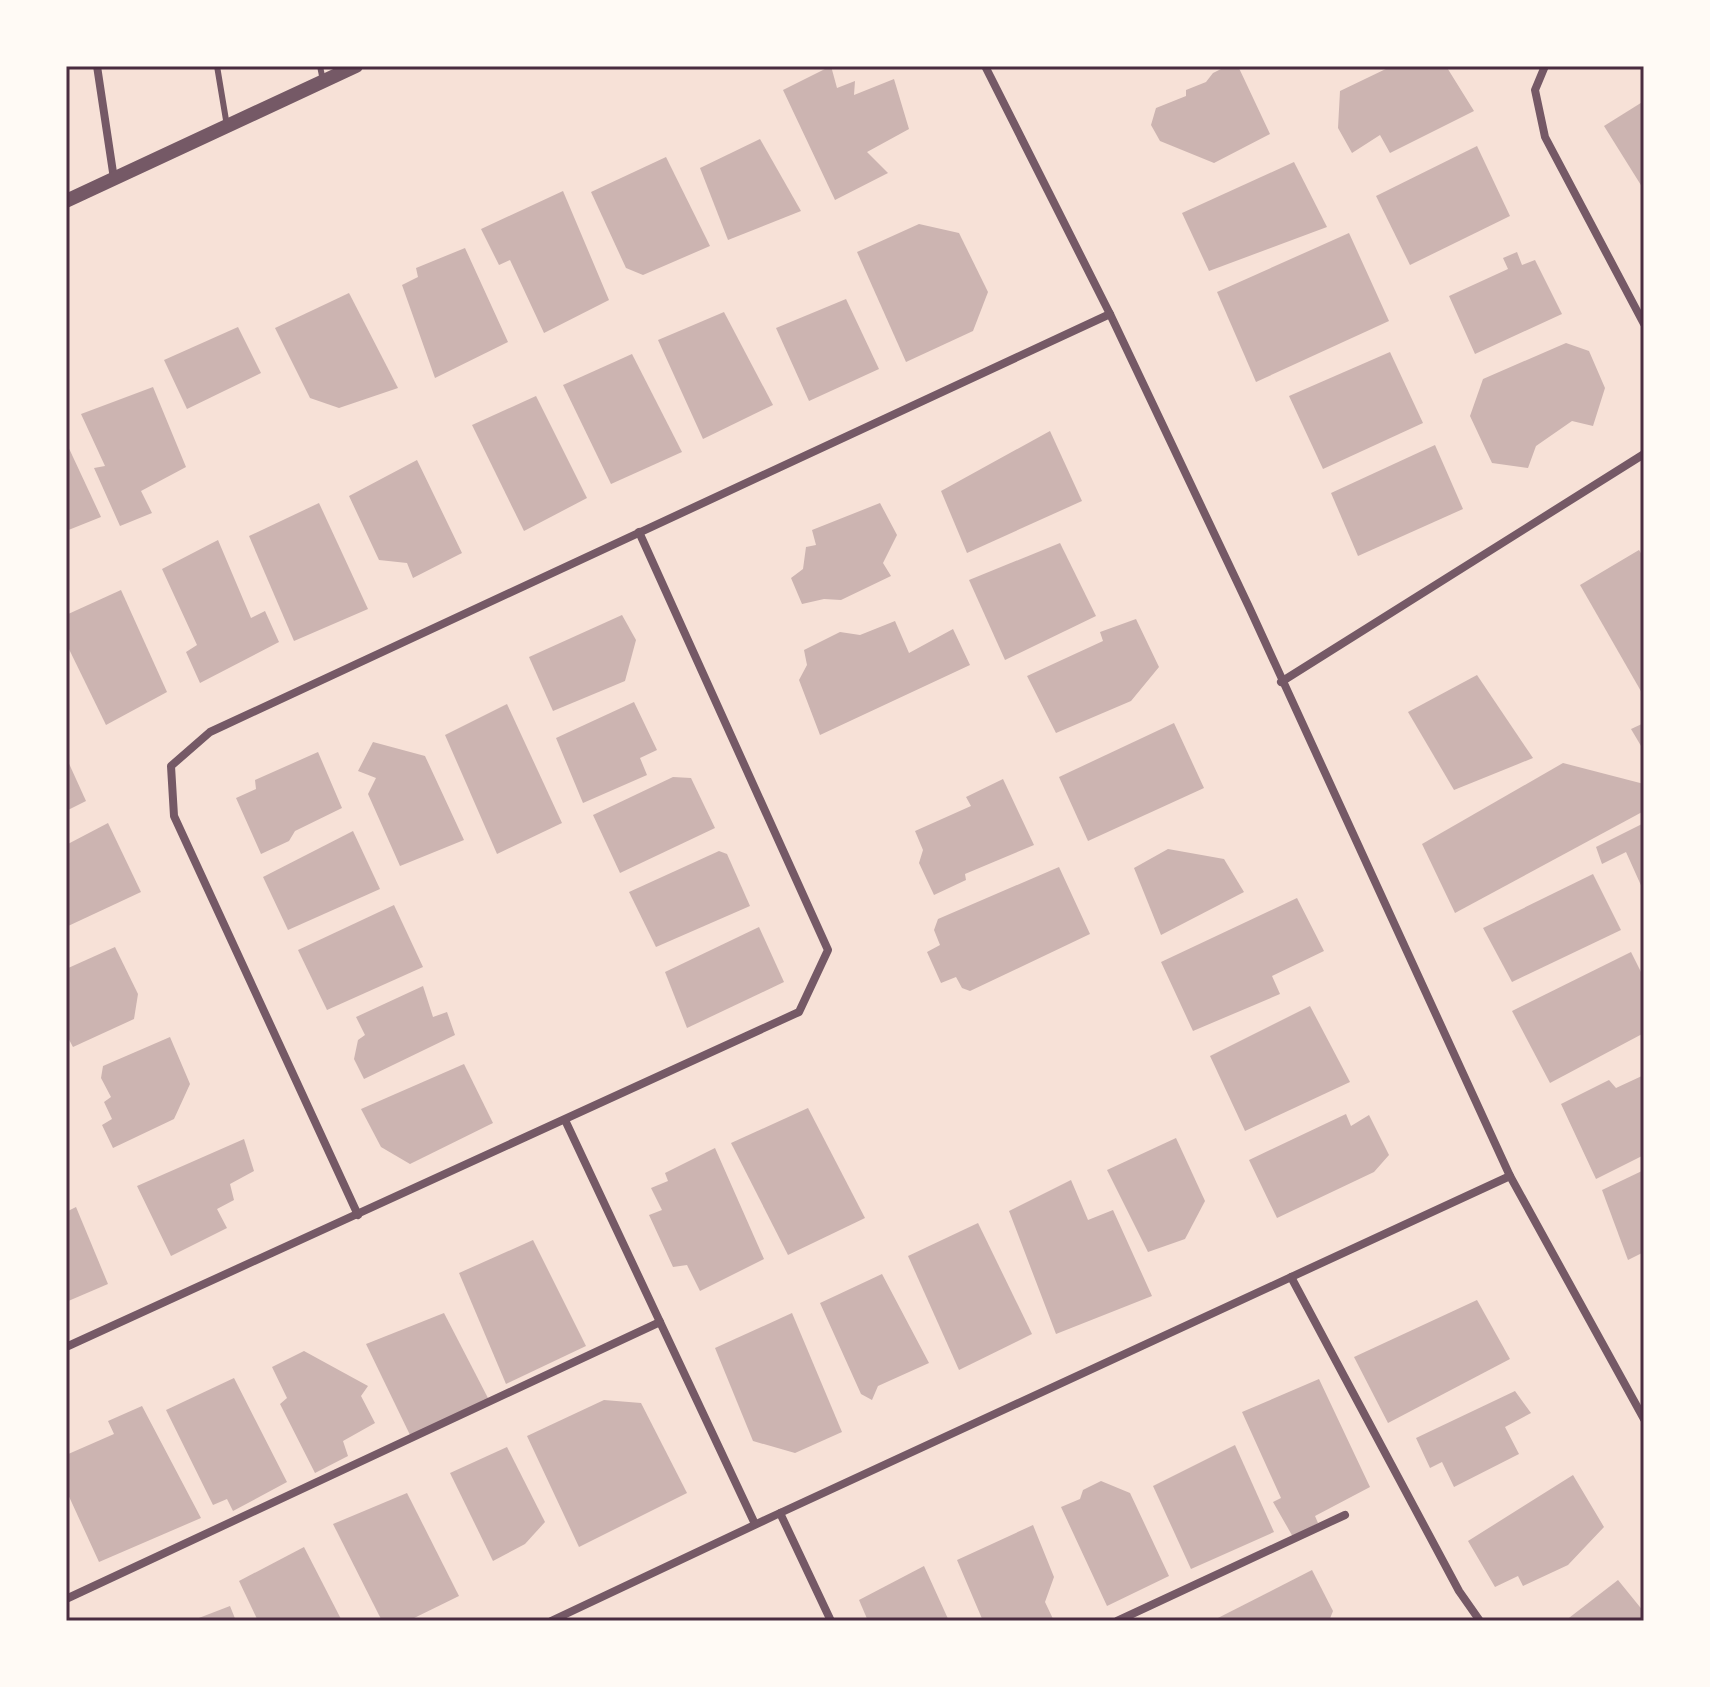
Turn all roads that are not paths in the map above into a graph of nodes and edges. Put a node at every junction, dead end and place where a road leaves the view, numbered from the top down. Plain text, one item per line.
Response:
1 (97, 66) edge
2 (217, 66) edge
3 (356, 66) edge
4 (985, 66) edge
5 (1545, 66) edge
6 (322, 74) edge
7 (227, 126) junction
8 (114, 179) junction
9 (66, 201) edge
10 (1110, 314) junction
11 (1644, 324) edge
12 (1644, 454) edge
13 (639, 532) junction
14 (1281, 682) junction
15 (565, 1120) junction
16 (1510, 1176) junction
17 (358, 1215) junction
18 (1291, 1277) junction
19 (660, 1322) junction
20 (66, 1347) edge
21 (1644, 1419) edge
22 (780, 1513) junction
23 (1345, 1515) dead end
24 (755, 1524) junction
25 (66, 1599) edge
26 (551, 1621) edge
27 (831, 1621) edge
28 (1117, 1621) edge
29 (1480, 1621) edge

1 - 8 street
2 - 7 lane
3 - 6 street
4 - 10 street
5 - 11 street
6 - 7 street
7 - 8 street
8 - 9 street
10 - 13 street
10 - 14 street
12 - 14 street
13 - 15 street
13 - 17 street
14 - 16 street
15 - 17 street
15 - 19 street
16 - 18 street
16 - 21 street
17 - 20 street
18 - 22 street
18 - 29 street
19 - 24 street
19 - 25 street
22 - 24 street
22 - 27 street
23 - 28 street
24 - 26 street

